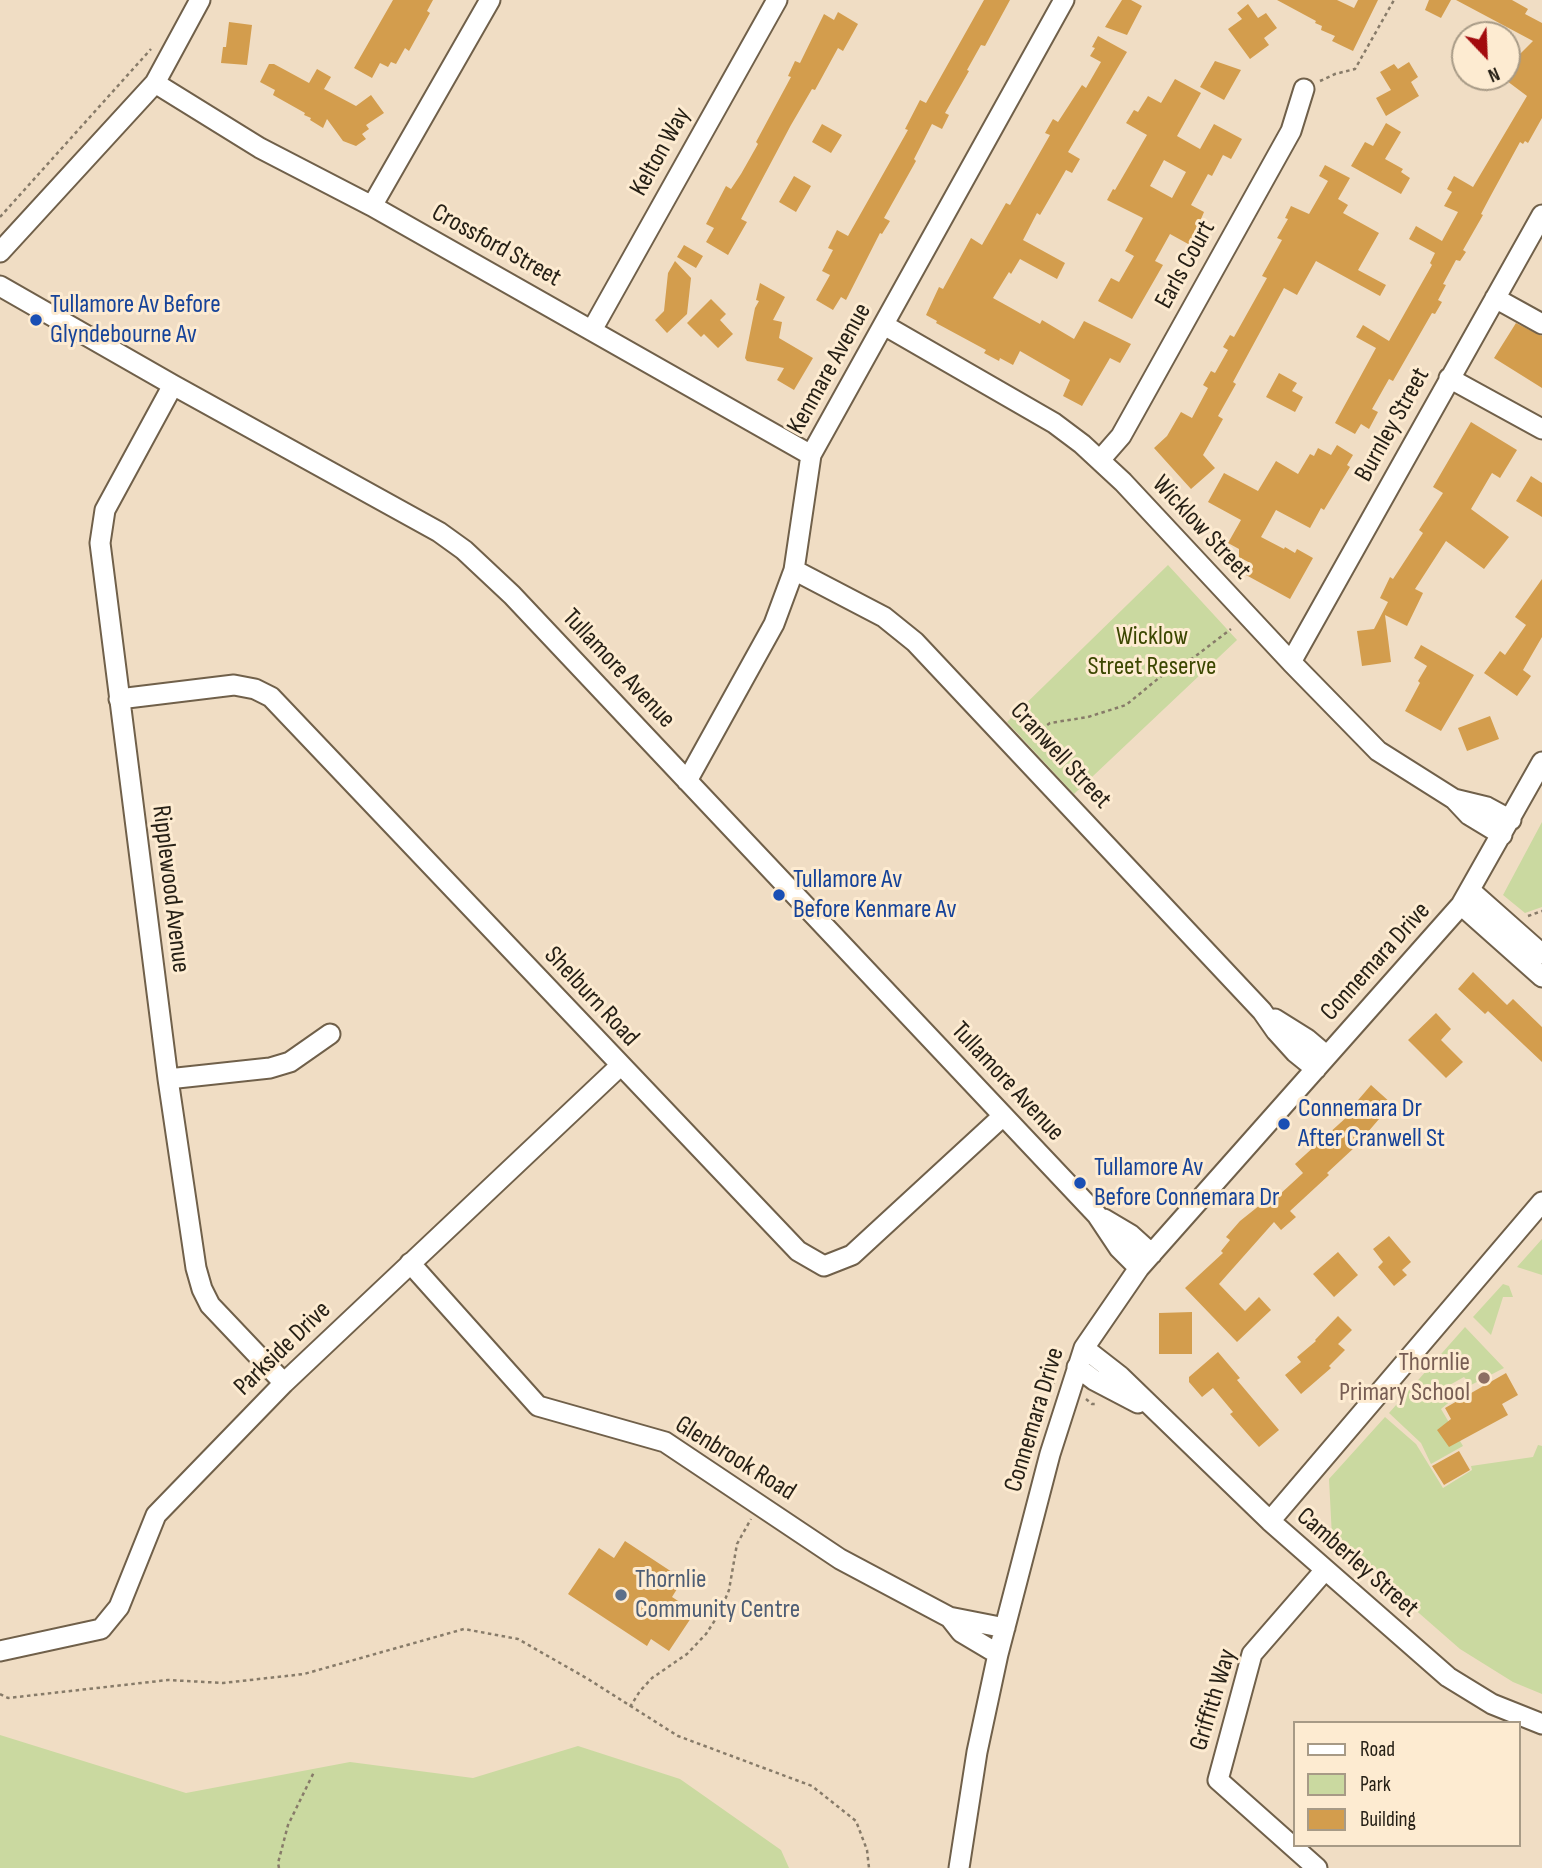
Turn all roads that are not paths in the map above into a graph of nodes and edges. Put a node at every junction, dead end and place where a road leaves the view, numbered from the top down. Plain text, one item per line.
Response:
1 (200, 0) edge
2 (489, 0) edge
3 (777, 0) edge
4 (1064, 0) edge
5 (155, 83) junction
6 (1304, 89) road end
7 (372, 206) junction
8 (1542, 215) edge
9 (0, 252) edge
10 (0, 286) edge
11 (1494, 298) junction
12 (1542, 324) edge
13 (884, 326) junction
14 (592, 330) junction
15 (1449, 378) junction
16 (173, 385) junction
17 (1542, 429) edge
18 (811, 455) junction
19 (1100, 460) junction
20 (794, 570) junction
21 (1291, 662) junction
22 (119, 699) junction
23 (1542, 762) edge
24 (687, 781) junction
25 (1506, 827) junction
26 (1466, 898) junction
27 (1542, 954) edge
28 (1542, 977) edge
29 (330, 1034) dead end
30 (1322, 1063) junction
31 (620, 1066) junction
32 (168, 1079) junction
33 (1003, 1116) junction
34 (1542, 1202) edge
35 (1146, 1261) junction
36 (410, 1263) junction
37 (1084, 1348) junction
38 (1077, 1367) junction
39 (284, 1383) junction
40 (1157, 1413) junction
41 (1269, 1521) junction
42 (1325, 1570) junction
43 (949, 1617) junction
44 (1005, 1628) junction
45 (0, 1651) edge
46 (998, 1654) junction
47 (1542, 1724) edge
48 (960, 1868) edge
49 (1317, 1868) edge

1 - 5 street
2 - 7 street
3 - 14 street, Kelton Way
4 - 13 street, Kenmare Avenue
5 - 7 street, Crossford Street
5 - 9 street
6 - 19 street, Earls Court
7 - 14 street, Crossford Street
8 - 11 street, Burnley Street
10 - 16 street, Tullamore Avenue
11 - 12 street
11 - 15 street, Burnley Street
13 - 18 street, Kenmare Avenue
13 - 19 street, Wicklow Street
14 - 18 street, Crossford Street
15 - 17 street
15 - 21 street, Burnley Street
16 - 22 street, Ripplewood Avenue
16 - 24 street, Tullamore Avenue
18 - 20 street, Kenmare Avenue
19 - 21 street, Wicklow Street
20 - 24 street, Kenmare Avenue
20 - 30 street, Cranwell Street
21 - 25 street, Wicklow Street
22 - 31 street, Shelburn Road
22 - 32 street, Ripplewood Avenue
23 - 25 street, Connemara Drive
24 - 33 street, Tullamore Avenue
25 - 26 street, Connemara Drive
26 - 27 street
26 - 28 street
26 - 30 street, Connemara Drive
29 - 32 street
30 - 35 street, Connemara Drive
31 - 33 street, Shelburn Road
31 - 36 street, Parkside Drive
32 - 39 street, Ripplewood Avenue
33 - 35 street, Tullamore Avenue
34 - 41 street
35 - 37 street, Connemara Drive
36 - 39 street, Parkside Drive
36 - 43 street, Glenbrook Road
37 - 38 street, Connemara Drive
37 - 40 street, Camberley Street
38 - 40 street, Camberley Street
38 - 44 street, Connemara Drive
39 - 45 street, Parkside Drive
40 - 41 street, Camberley Street
41 - 42 street, Camberley Street
42 - 47 street, Camberley Street
42 - 49 street, Griffith Way
43 - 44 street, Glenbrook Road
43 - 46 street, Glenbrook Road
44 - 46 street, Connemara Drive
46 - 48 street, Connemara Drive

